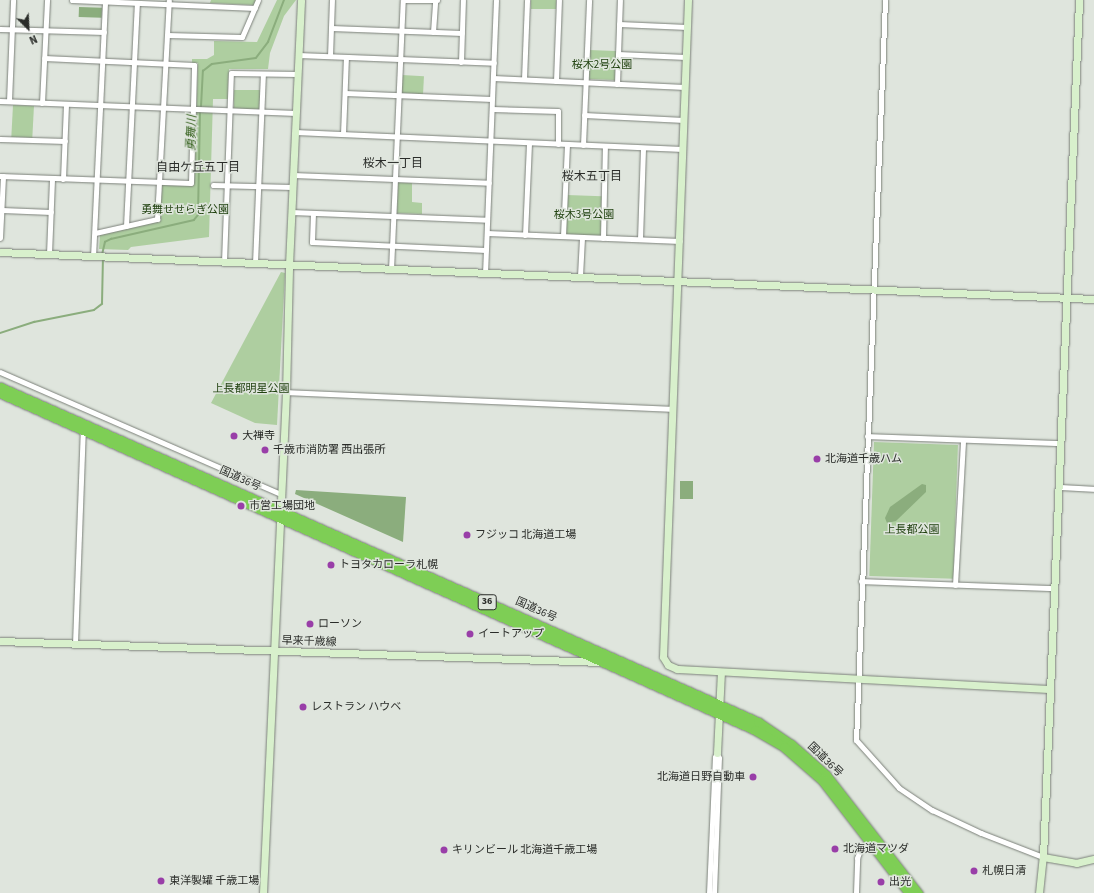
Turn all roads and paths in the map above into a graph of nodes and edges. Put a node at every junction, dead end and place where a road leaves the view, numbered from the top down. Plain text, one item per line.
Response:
1 (13, 0) edge
2 (47, 0) edge
3 (72, 0) edge
4 (76, 0) edge
5 (258, 0) edge
6 (301, 0) edge
7 (332, 0) edge
8 (404, 0) edge
9 (436, 0) edge
10 (464, 0) edge
11 (496, 0) edge
12 (527, 0) edge
13 (559, 0) edge
14 (589, 0) edge
15 (620, 0) edge
16 (688, 0) edge
17 (885, 0) edge
18 (1079, 0) edge
19 (105, 1) edge
20 (169, 2) edge
21 (137, 3) junction
22 (255, 8) junction
23 (619, 24) junction
24 (687, 27) junction
25 (331, 28) junction
26 (0, 29) edge
27 (12, 30) junction
28 (402, 30) junction
29 (46, 31) junction
30 (104, 32) junction
31 (434, 32) junction
32 (462, 33) junction
33 (167, 35) junction
34 (618, 54) junction
35 (298, 55) junction
36 (330, 56) junction
37 (346, 57) junction
38 (686, 57) junction
39 (44, 58) junction
40 (400, 59) junction
41 (102, 61) junction
42 (461, 62) junction
43 (134, 63) junction
44 (494, 63) junction
45 (166, 64) junction
46 (263, 74) junction
47 (298, 74) junction
48 (493, 78) junction
49 (524, 79) junction
50 (556, 81) junction
51 (585, 82) junction
52 (617, 84) junction
53 (685, 87) junction
54 (345, 93) junction
55 (398, 95) junction
56 (492, 99) junction
57 (0, 101) edge
58 (9, 101) junction
59 (42, 103) junction
60 (66, 104) junction
61 (100, 105) junction
62 (132, 107) junction
63 (162, 108) junction
64 (492, 109) junction
65 (194, 110) junction
66 (230, 111) junction
67 (261, 112) junction
68 (296, 114) junction
69 (584, 115) junction
70 (684, 120) junction
71 (295, 132) junction
72 (343, 134) junction
73 (397, 137) junction
74 (0, 139) edge
75 (65, 140) junction
76 (490, 141) junction
77 (529, 143) junction
78 (558, 144) junction
79 (567, 144) junction
80 (583, 145) junction
81 (605, 146) junction
82 (643, 148) junction
83 (683, 149) junction
84 (293, 174) junction
85 (2, 176) edge
86 (52, 178) junction
87 (63, 179) junction
88 (395, 179) junction
89 (97, 180) junction
90 (128, 182) junction
91 (160, 182) junction
92 (489, 183) junction
93 (214, 185) dead end
94 (227, 185) junction
95 (258, 186) junction
96 (292, 187) junction
97 (2, 210) junction
98 (51, 212) junction
99 (291, 212) junction
100 (313, 213) junction
101 (393, 216) junction
102 (487, 220) junction
103 (126, 226) junction
104 (487, 233) junction
105 (95, 234) junction
106 (525, 235) junction
107 (563, 236) junction
108 (582, 237) junction
109 (0, 238) edge
110 (603, 238) junction
111 (640, 239) junction
112 (680, 241) junction
113 (392, 246) junction
114 (486, 250) junction
115 (0, 252) edge
116 (49, 254) junction
117 (95, 257) junction
118 (224, 262) junction
119 (255, 263) junction
120 (289, 265) junction
121 (391, 270) junction
122 (485, 274) junction
123 (580, 276) junction
124 (679, 280) junction
125 (872, 288) junction
126 (1067, 298) junction
127 (1094, 299) edge
128 (0, 372) edge
129 (0, 386) edge
130 (286, 392) junction
131 (0, 393) edge
132 (673, 409) junction
133 (84, 427) junction
134 (867, 436) junction
135 (963, 440) junction
136 (1060, 443) junction
137 (1058, 487) junction
138 (1094, 488) edge
139 (280, 494) junction
140 (280, 514) junction
141 (861, 581) junction
142 (955, 585) junction
143 (1053, 588) junction
144 (0, 641) edge
145 (76, 644) junction
146 (274, 652) junction
147 (616, 659) junction
148 (603, 662) junction
149 (721, 672) junction
150 (857, 679) junction
151 (1049, 689) junction
152 (718, 708) junction
153 (717, 753) junction
154 (873, 840) junction
155 (1043, 857) junction
156 (1094, 859) edge
157 (263, 893) edge
158 (710, 893) edge
159 (714, 893) edge
160 (856, 893) edge
161 (909, 893) edge
162 (918, 893) edge
163 (1039, 893) edge

1 - 27 street
2 - 29 street
3 - 4 street
4 - 19 street
5 - 22 street
6 - 35 street
7 - 25 street
8 - 9 street
8 - 28 street
9 - 31 street
10 - 32 street
11 - 44 street
12 - 49 street
13 - 50 street
14 - 51 street
15 - 23 street
16 - 24 street
17 - 125 street
18 - 126 street
19 - 21 street
19 - 30 street
20 - 21 street
20 - 22 street
20 - 33 street
21 - 43 street
22 - 33 street
23 - 24 street
23 - 34 street
24 - 38 street
25 - 28 street
25 - 36 street
26 - 27 street
27 - 29 street
27 - 58 street
28 - 31 street
28 - 40 street
29 - 30 street
29 - 39 street
30 - 41 street
31 - 32 street
32 - 42 street
33 - 45 street
34 - 38 street
34 - 52 street
35 - 36 street
35 - 47 street
36 - 37 street
37 - 40 street
37 - 54 street
38 - 53 street
39 - 41 street
39 - 59 street
40 - 42 street
40 - 55 street
41 - 43 street
41 - 61 street
42 - 44 street
43 - 45 street
43 - 62 street
44 - 48 street
45 - 63 street
45 - 65 street
46 - 47 street
46 - 66 street
46 - 67 street
47 - 68 street
48 - 49 street
48 - 56 street
49 - 50 street
50 - 51 street
51 - 52 street
51 - 69 street
52 - 53 street
53 - 70 street
54 - 55 street
54 - 72 street
55 - 56 street
55 - 73 street
56 - 64 street
57 - 58 street
58 - 59 street
59 - 60 street
60 - 61 street
60 - 75 street
61 - 62 street
61 - 89 street
62 - 63 street
62 - 90 street
63 - 65 street
63 - 91 street
64 - 76 street
64 - 78 street
65 - 66 street
65 - 91 street
66 - 67 street
66 - 94 street
67 - 68 street
67 - 95 street
68 - 71 street
69 - 70 street
69 - 80 street
70 - 83 street
71 - 72 street
71 - 84 street
72 - 73 street
73 - 76 street
73 - 88 street
74 - 75 street
75 - 87 street
76 - 77 street
76 - 92 street
77 - 78 street
77 - 106 street
78 - 79 street
79 - 80 street
79 - 107 street
80 - 81 street
81 - 82 street
81 - 110 street
82 - 83 street
82 - 111 street
83 - 112 street
84 - 88 street
84 - 96 street
85 - 86 street
85 - 97 street
86 - 87 street
86 - 98 street
87 - 89 street
88 - 92 street
88 - 101 street
89 - 90 street
89 - 105 street
90 - 91 street
90 - 103 street
91 - 103 street
92 - 102 street
93 - 94 street
94 - 95 street
94 - 118 street
95 - 96 street
95 - 119 street
96 - 99 street
97 - 98 street
97 - 109 street
98 - 116 street
99 - 100 street
99 - 120 street
100 - 101 street
100 - 113 street
101 - 102 street
101 - 113 street
102 - 104 street
103 - 105 street
104 - 106 street
104 - 114 street
105 - 117 street
106 - 107 street
107 - 108 street
108 - 110 street
108 - 123 street
110 - 111 street
111 - 112 street
112 - 124 street
113 - 114 street
113 - 121 street
114 - 122 street
115 - 116 street
116 - 117 street
117 - 118 street
118 - 119 street
119 - 120 street
120 - 121 street
120 - 130 street
121 - 122 street
122 - 123 street
123 - 124 street
124 - 125 street
124 - 132 street
125 - 126 street
125 - 134 street
126 - 127 street
126 - 136 street
128 - 139 street
129 - 133 highway, 国道36号 / 36
130 - 132 street
130 - 139 street
131 - 133 highway, 国道36号 / 36
132 - 149 street
133 - 140 highway, 国道36号 / 36
133 - 145 street
134 - 135 street
134 - 141 street
135 - 136 street
135 - 142 street
136 - 137 street
137 - 138 street
137 - 143 street
139 - 140 street
140 - 146 street
140 - 147 highway, 国道36号 / 36
140 - 148 highway, 国道36号 / 36
141 - 142 street
141 - 150 street
142 - 143 street
143 - 151 street
144 - 145 street, 早来千歳線
145 - 146 street, 早来千歳線
146 - 148 street, 早来千歳線
146 - 157 street
147 - 148 street, 早来千歳線
147 - 152 highway, 国道36号 / 36
148 - 152 highway, 国道36号 / 36
149 - 150 street
149 - 152 street
150 - 151 street
150 - 155 street
151 - 155 street
152 - 153 street
152 - 154 highway, 国道36号 / 36
153 - 158 street
153 - 159 street
154 - 160 street
154 - 161 highway, 国道36号 / 36
154 - 162 highway, 国道36号 / 36
155 - 156 street
155 - 163 street

